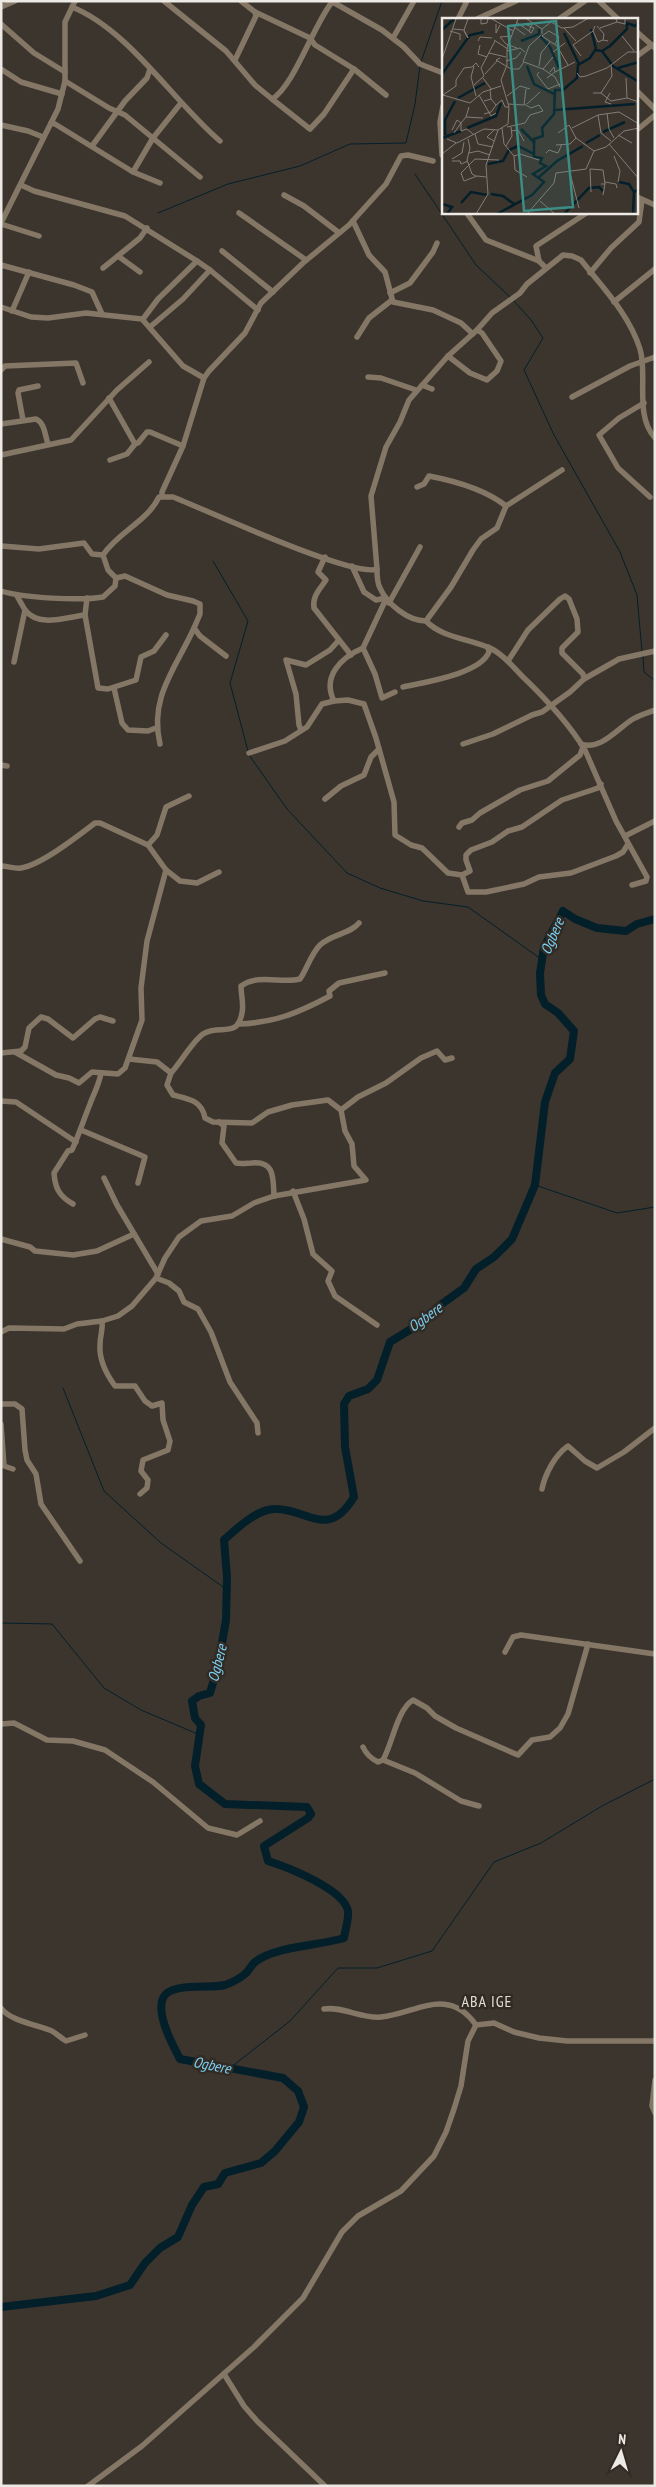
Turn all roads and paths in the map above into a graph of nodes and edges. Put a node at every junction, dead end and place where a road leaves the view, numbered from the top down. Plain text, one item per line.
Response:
1 (15, 1) edge
2 (76, 1) edge
3 (164, 1) edge
4 (241, 1) edge
5 (414, 1) edge
6 (467, 1) edge
7 (516, 1) edge
8 (585, 1) edge
9 (599, 1) edge
10 (331, 2) edge
11 (608, 4) edge
12 (1, 7) edge
13 (72, 7) junction
14 (255, 12) junction
15 (458, 18) edge
16 (479, 18) edge
17 (560, 18) edge
18 (617, 18) edge
19 (1, 24) edge
20 (638, 33) edge
21 (310, 38) junction
22 (393, 38) junction
23 (653, 46) edge
24 (638, 55) edge
25 (235, 60) junction
26 (1, 68) edge
27 (150, 69) junction
28 (354, 69) junction
29 (65, 72) junction
30 (442, 72) edge
31 (65, 81) junction
32 (638, 92) edge
33 (62, 94) junction
34 (386, 95) dead end
35 (272, 99) junction
36 (181, 103) junction
37 (655, 110) edge
38 (117, 112) junction
39 (442, 114) edge
40 (655, 115) edge
41 (51, 123) junction
42 (1, 125) edge
43 (638, 129) edge
44 (43, 137) junction
45 (153, 138) junction
46 (220, 141) dead end
47 (92, 146) junction
48 (442, 155) edge
49 (433, 161) dead end
50 (133, 172) junction
51 (200, 177) dead end
52 (160, 183) dead end
53 (21, 185) junction
54 (284, 195) dead end
55 (640, 199) edge
56 (655, 205) edge
57 (239, 213) dead end
58 (467, 214) edge
59 (585, 214) edge
60 (352, 221) junction
61 (1, 223) edge
62 (147, 228) junction
63 (338, 232) junction
64 (39, 236) dead end
65 (437, 243) dead end
66 (222, 251) dead end
67 (118, 256) junction
68 (306, 260) junction
69 (197, 261) junction
70 (539, 261) junction
71 (1, 265) edge
72 (103, 268) dead end
73 (546, 268) junction
74 (210, 270) junction
75 (654, 271) edge
76 (29, 272) junction
77 (140, 272) dead end
78 (590, 273) junction
79 (273, 292) junction
80 (390, 294) junction
81 (392, 300) junction
82 (614, 302) junction
83 (1, 308) edge
84 (258, 310) junction
85 (12, 311) junction
86 (102, 314) junction
87 (143, 319) junction
88 (150, 327) junction
89 (475, 332) junction
90 (357, 337) dead end
91 (448, 356) junction
92 (655, 357) edge
93 (643, 360) junction
94 (149, 362) dead end
95 (1, 370) edge
96 (368, 377) dead end
97 (204, 378) junction
98 (82, 384) dead end
99 (422, 385) junction
100 (38, 386) dead end
101 (432, 388) dead end
102 (416, 390) junction
103 (109, 398) junction
104 (572, 398) dead end
105 (644, 403) junction
106 (24, 420) junction
107 (1, 424) edge
108 (655, 438) edge
109 (48, 444) junction
110 (135, 444) junction
111 (182, 446) junction
112 (1, 455) edge
113 (110, 460) dead end
114 (562, 470) dead end
115 (417, 487) dead end
116 (162, 496) junction
117 (650, 497) dead end
118 (506, 506) junction
119 (1, 546) edge
120 (420, 547) dead end
121 (103, 556) junction
122 (325, 557) junction
123 (352, 566) junction
124 (377, 569) junction
125 (116, 578) junction
126 (1, 591) edge
127 (17, 596) junction
128 (87, 598) junction
129 (387, 600) junction
130 (25, 610) junction
131 (85, 615) junction
132 (426, 621) junction
133 (194, 628) junction
134 (166, 635) dead end
135 (339, 640) junction
136 (488, 647) junction
137 (363, 648) junction
138 (655, 651) edge
139 (351, 655) junction
140 (226, 656) dead end
141 (508, 661) junction
142 (14, 662) dead end
143 (584, 678) junction
144 (403, 687) dead end
145 (114, 688) junction
146 (395, 692) dead end
147 (334, 701) junction
148 (551, 706) junction
149 (655, 710) edge
150 (156, 728) junction
151 (301, 730) junction
152 (160, 744) dead end
153 (463, 744) dead end
154 (582, 745) junction
155 (379, 749) junction
156 (250, 753) dead end
157 (601, 784) junction
158 (188, 796) dead end
159 (325, 799) dead end
160 (655, 821) edge
161 (459, 827) dead end
162 (625, 836) junction
163 (628, 844) junction
164 (148, 845) junction
165 (1, 866) edge
166 (166, 870) junction
167 (219, 872) dead end
168 (462, 875) junction
169 (632, 885) dead end
170 (358, 923) dead end
171 (385, 973) dead end
172 (113, 1021) dead end
173 (238, 1024) junction
174 (15, 1052) junction
175 (1, 1053) edge
176 (452, 1058) dead end
177 (129, 1059) junction
178 (101, 1073) junction
179 (171, 1073) junction
180 (1, 1101) edge
181 (341, 1110) junction
182 (219, 1122) junction
183 (81, 1130) junction
184 (76, 1142) junction
185 (104, 1178) dead end
186 (138, 1182) dead end
187 (293, 1191) junction
188 (274, 1196) junction
189 (73, 1204) dead end
190 (134, 1234) junction
191 (1, 1239) edge
192 (157, 1276) junction
193 (102, 1322) junction
194 (377, 1325) dead end
195 (1, 1332) edge
196 (1, 1404) edge
197 (1, 1424) edge
198 (655, 1428) edge
199 (258, 1433) dead end
200 (13, 1469) dead end
201 (542, 1489) dead end
202 (140, 1494) dead end
203 (80, 1561) dead end
204 (588, 1644) junction
205 (505, 1652) dead end
206 (655, 1654) edge
207 (1, 1724) edge
208 (363, 1747) dead end
209 (383, 1760) junction
210 (479, 1806) dead end
211 (260, 1821) dead end
212 (1, 2008) edge
213 (324, 2009) dead end
214 (476, 2025) junction
215 (85, 2035) dead end
216 (655, 2040) edge
217 (655, 2080) edge
218 (655, 2113) edge
219 (224, 2374) junction
220 (88, 2486) edge
221 (325, 2486) edge

1 - 12 street
2 - 13 street
3 - 25 street
4 - 14 street
5 - 22 street
6 - 15 street
7 - 16 street
8 - 17 street
9 - 11 street
10 - 21 street
10 - 22 street
11 - 18 street
13 - 27 street
13 - 29 street
14 - 21 street
14 - 25 street
19 - 29 street
20 - 23 street
21 - 28 street
21 - 35 street
22 - 30 street
23 - 24 street
25 - 35 street
26 - 33 street
27 - 36 street
27 - 38 street
28 - 34 street
28 - 35 street
29 - 31 street
31 - 33 street
31 - 38 street
32 - 37 street
33 - 41 street
36 - 45 street
36 - 46 street
38 - 45 street
38 - 47 street
39 - 48 street
40 - 43 street
41 - 44 street
41 - 47 street
42 - 44 street
44 - 53 street
45 - 50 street
45 - 51 street
47 - 50 street
49 - 60 street
50 - 52 street
53 - 61 street
53 - 62 street
54 - 63 street
55 - 56 street
55 - 78 street
57 - 68 street
58 - 70 street
59 - 70 street
60 - 63 street
60 - 80 street
61 - 64 street
62 - 67 street
62 - 69 street
63 - 68 street
65 - 80 street
66 - 79 street
67 - 72 street
67 - 77 street
68 - 79 street
69 - 74 street
69 - 87 street
70 - 73 street
71 - 76 street
73 - 78 street
73 - 89 street
74 - 84 street
74 - 88 street
75 - 82 street
76 - 85 street
76 - 86 street
78 - 82 street
79 - 84 street
80 - 81 street
81 - 89 street
81 - 90 street
82 - 93 street
83 - 85 street
84 - 97 street
85 - 86 street
86 - 87 street
87 - 88 street
88 - 97 street
89 - 91 street
89 - 91 street
91 - 99 street
92 - 93 street
93 - 104 street
93 - 105 street
94 - 103 street
95 - 98 street
96 - 102 street
97 - 111 street
99 - 101 street
99 - 102 street
100 - 106 street
102 - 124 street
103 - 109 street
103 - 110 street
105 - 108 street
105 - 117 street
106 - 107 street
106 - 109 street
109 - 112 street
110 - 111 street
110 - 113 street
111 - 116 street
114 - 118 street
115 - 118 street
116 - 121 street
116 - 122 street
118 - 132 street
119 - 121 street
120 - 129 street
121 - 125 street
122 - 123 street
122 - 135 street
123 - 124 street
123 - 129 street
124 - 129 street
125 - 128 street
125 - 133 street
126 - 127 street
127 - 128 street
127 - 130 street
128 - 131 street
129 - 132 street
129 - 137 street
130 - 131 street
130 - 142 street
131 - 145 street
132 - 136 street
133 - 140 street
133 - 150 street
134 - 145 street
135 - 139 street
135 - 151 street
136 - 141 street
136 - 144 street
137 - 139 street
137 - 146 street
138 - 143 street
139 - 147 street
141 - 143 street
141 - 148 street
143 - 148 street
145 - 150 street
147 - 151 street
147 - 155 street
148 - 153 street
148 - 154 street
149 - 154 street
150 - 152 street
151 - 156 street
154 - 157 street
154 - 161 street
155 - 159 street
155 - 168 street
157 - 162 street
157 - 168 street
158 - 164 street
160 - 162 street
162 - 163 street
163 - 168 street
163 - 169 street
164 - 165 street
164 - 166 street
166 - 167 street
166 - 177 street
170 - 173 street
171 - 173 street
172 - 174 street
173 - 179 street
174 - 175 street
174 - 178 street
176 - 181 street
177 - 178 street
177 - 179 street
178 - 183 street
179 - 182 street
180 - 184 street
181 - 182 street
181 - 187 street
182 - 188 street
183 - 184 street
183 - 186 street
184 - 189 street
185 - 190 street
187 - 188 street
187 - 194 street
188 - 192 street
190 - 191 street
190 - 192 street
192 - 193 street
192 - 199 street
193 - 195 street
193 - 202 street
196 - 203 street
197 - 200 street
198 - 201 street
204 - 205 street
204 - 206 street
204 - 209 street
207 - 211 street
208 - 209 street
209 - 210 street
212 - 215 street
213 - 214 street
214 - 216 street
214 - 219 street
217 - 218 street
219 - 220 street
219 - 221 street

